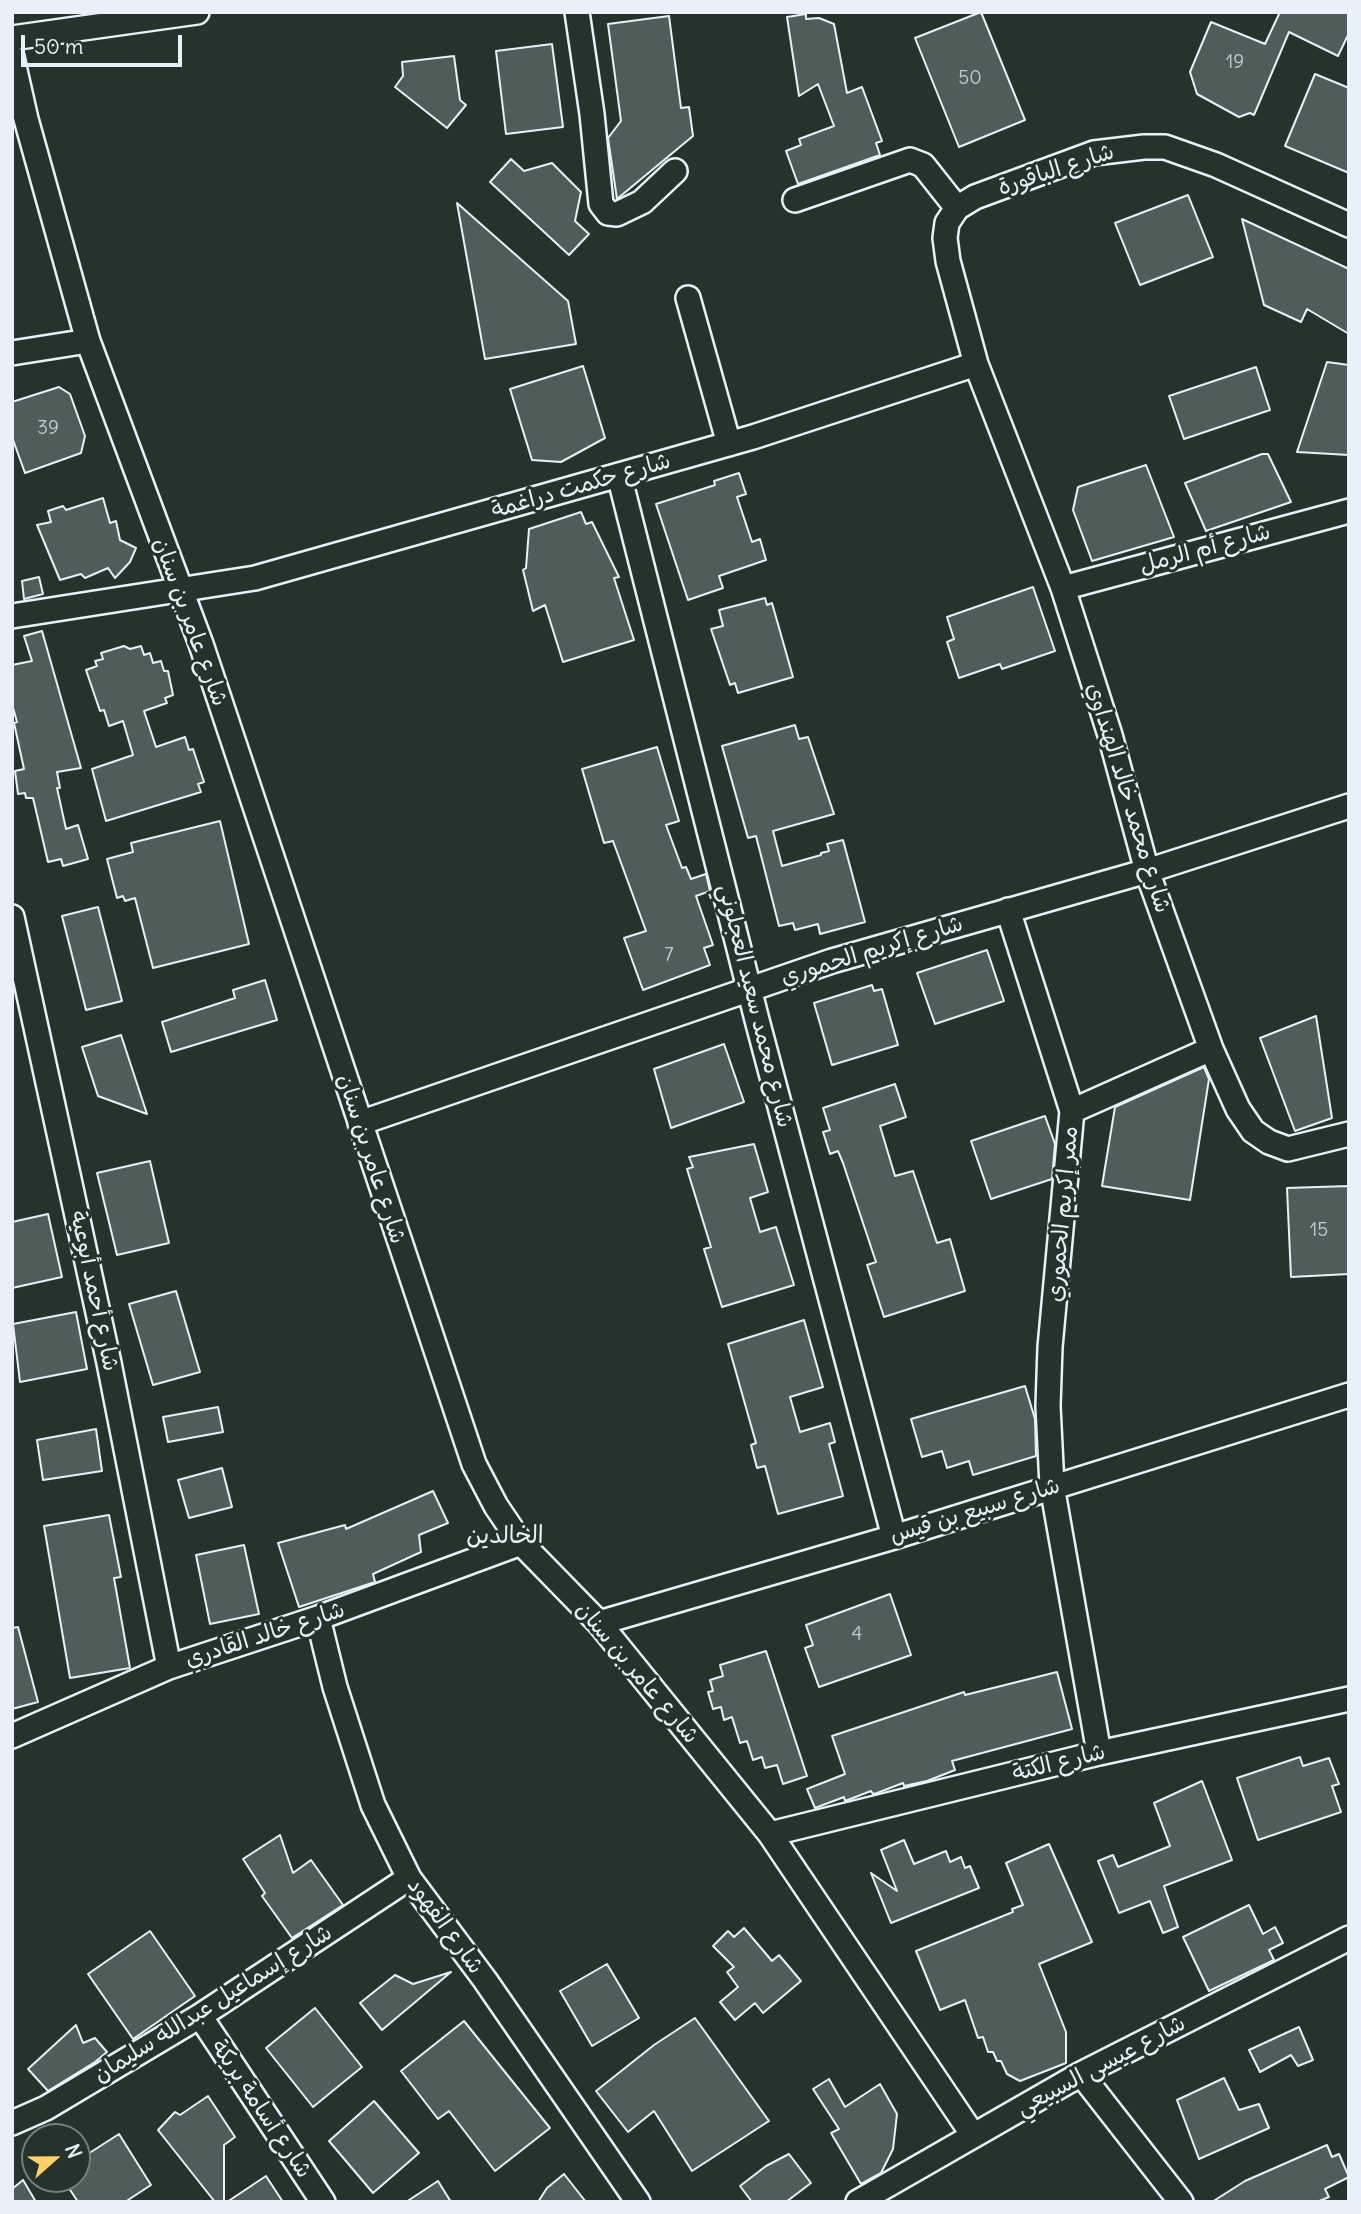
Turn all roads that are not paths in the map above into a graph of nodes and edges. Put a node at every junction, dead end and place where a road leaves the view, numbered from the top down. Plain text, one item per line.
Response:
1 (196, 12) edge
2 (577, 12) edge
3 (12, 38) edge
4 (12, 57) edge
5 (676, 171) dead end
6 (794, 200) dead end
7 (957, 208) junction
8 (1349, 225) edge
9 (688, 299) dead end
10 (88, 341) junction
11 (12, 353) edge
12 (976, 364) junction
13 (729, 444) junction
14 (619, 475) junction
15 (1349, 511) edge
16 (1063, 588) junction
17 (181, 592) junction
18 (12, 616) edge
19 (1349, 806) edge
20 (1147, 871) junction
21 (1007, 910) junction
22 (12, 917) edge
23 (750, 989) junction
24 (1211, 1049) junction
25 (1072, 1111) junction
26 (360, 1123) junction
27 (1349, 1134) edge
28 (1349, 1395) edge
29 (1052, 1486) junction
30 (894, 1536) junction
31 (521, 1543) junction
32 (318, 1618) junction
33 (599, 1623) junction
34 (169, 1667) junction
35 (1349, 1699) edge
36 (12, 1736) edge
37 (1099, 1753) junction
38 (770, 1834) junction
39 (409, 1878) junction
40 (1349, 1938) edge
41 (200, 2016) junction
42 (1081, 2074) junction
43 (12, 2123) edge
44 (973, 2135) junction
45 (323, 2202) edge
46 (638, 2202) edge
47 (858, 2202) edge
48 (1181, 2202) edge

1 - 3 street
2 - 5 street
4 - 10 street, شارع عامر بن سنان
6 - 7 street
7 - 8 street, شارع الباقورة
7 - 12 street
9 - 13 street
10 - 11 street
10 - 17 street, شارع عامر بن سنان
12 - 13 street, شارع حكمت دراغمة
12 - 16 street, شارع محمد خالد الهنداوي
13 - 14 street, شارع حكمت دراغمة
14 - 17 street, شارع حكمت دراغمة
14 - 23 street, شارع محمد سعيد العجلوني
15 - 16 street, شارع أم الرمل
16 - 20 street, شارع محمد خالد الهنداوي
17 - 18 street, شارع حكمت دراغمة
17 - 26 street, شارع عامر بن سنان
19 - 20 street, شارع إكريم الحموري
20 - 21 street, شارع إكريم الحموري
20 - 24 street, شارع محمد خالد الهنداوي
21 - 23 street, شارع إكريم الحموري
21 - 25 street, ممر إكريم الحموري
22 - 34 street, شارع أحمد أبوعية
23 - 26 street, شارع إكريم الحموري
23 - 30 street, شارع محمد سعيد العجلوني
24 - 25 street
24 - 27 street, شارع محمد خالد الهنداوي
25 - 29 street, ممر إكريم الحموري
26 - 31 street, شارع عامر بن سنان
28 - 29 street, شارع سبيع بن قيس
29 - 30 street, شارع سبيع بن قيس
29 - 37 street, ممر إكريم الحموري
30 - 33 street, شارع سبيع بن قيس
31 - 32 street, شارع خالد القادري
31 - 33 street, شارع عامر بن سنان
32 - 34 street, شارع خالد القادري
32 - 39 street, شارع الفهود
33 - 38 street, شارع عامر بن سنان
34 - 36 street, شارع خالد القادري
35 - 37 street, شارع الكتة
37 - 38 street, شارع الكتة
38 - 44 street, شارع عامر بن سنان
39 - 41 street, شارع إسماعيل عبدالله سليمان
39 - 46 street, شارع الفهود
40 - 42 street, شارع عيسى السبيعي
41 - 43 street, شارع إسماعيل عبدالله سليمان
41 - 45 street, شارع أسامة بريكة
42 - 44 street, شارع عيسى السبيعي
42 - 48 street
44 - 47 street, شارع عيسى السبيعي

